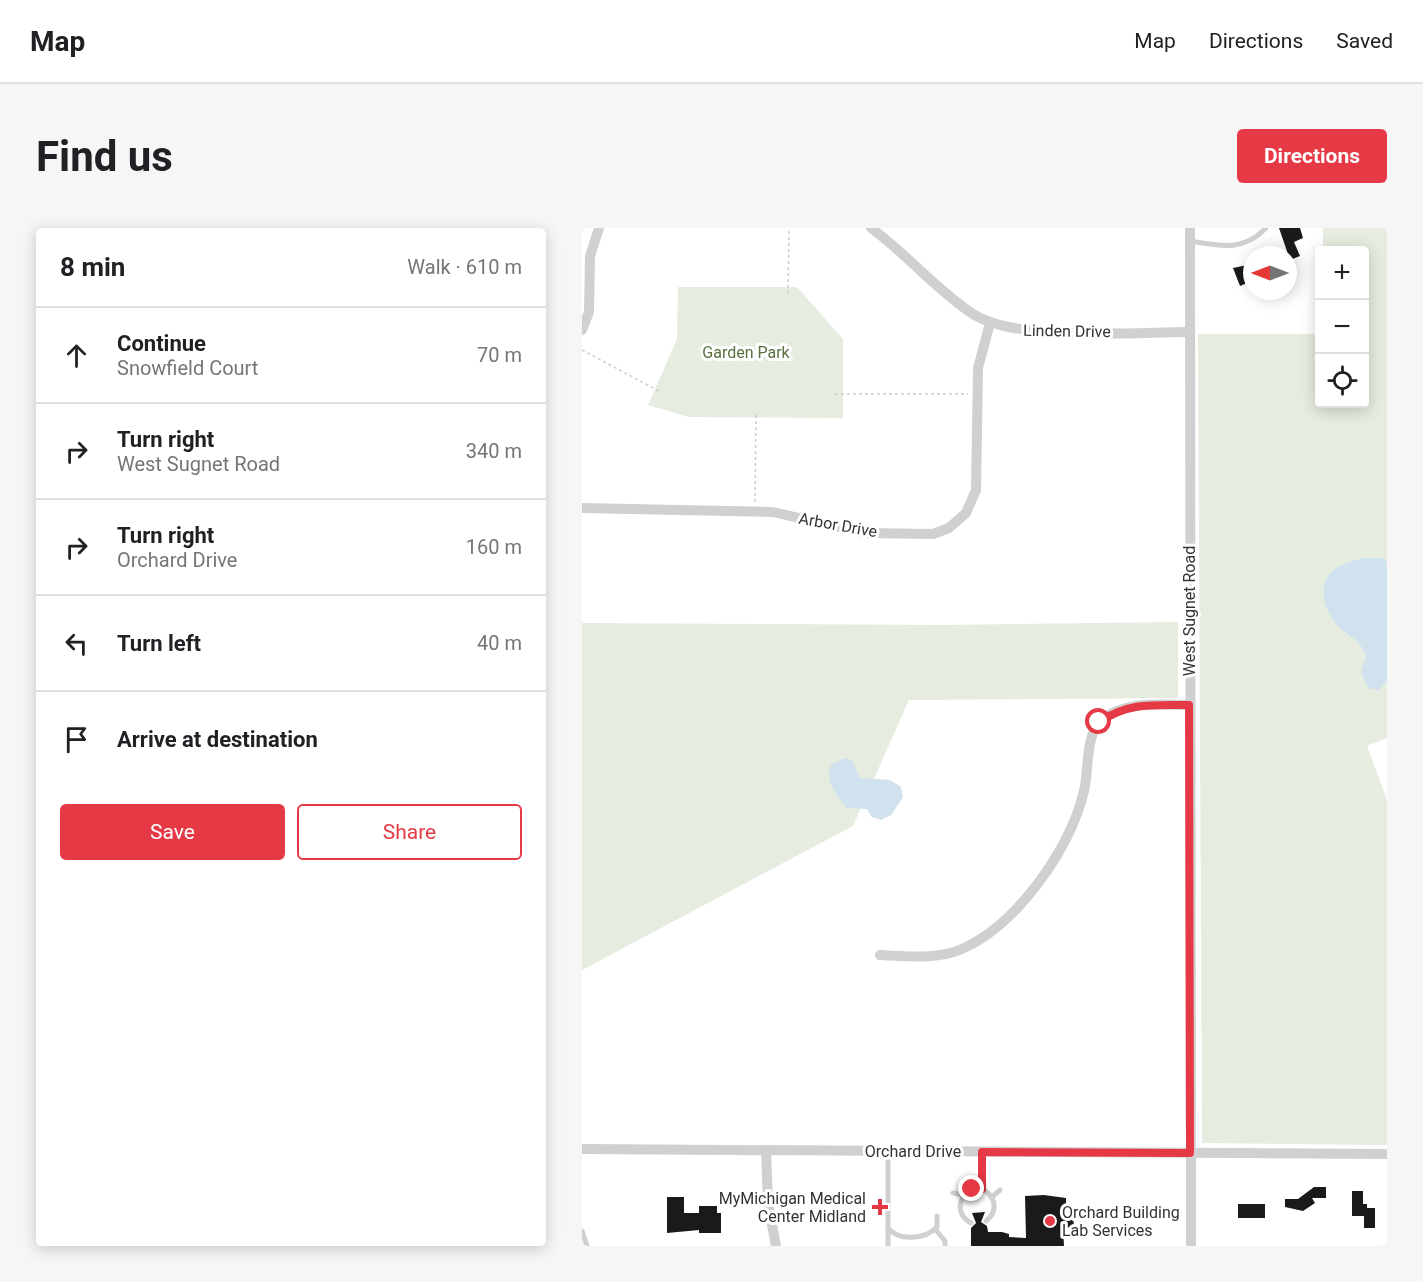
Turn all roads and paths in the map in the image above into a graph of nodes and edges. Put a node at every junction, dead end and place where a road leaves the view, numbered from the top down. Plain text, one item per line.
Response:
1 (599, 228) edge
2 (789, 228) edge
3 (871, 228) edge
4 (1190, 228) edge
5 (1266, 228) edge
6 (1190, 241) junction
7 (788, 294) dead end
8 (990, 323) junction
9 (582, 330) edge
10 (1190, 332) junction
11 (582, 350) edge
12 (659, 391) dead end
13 (835, 394) dead end
14 (978, 394) junction
15 (756, 413) dead end
16 (582, 508) edge
17 (755, 512) junction
18 (1189, 705) junction
19 (880, 955) dead end
20 (582, 1149) edge
21 (766, 1150) junction
22 (888, 1151) junction
23 (982, 1152) junction
24 (1190, 1153) junction
25 (1387, 1154) edge
26 (982, 1189) junction
27 (1000, 1190) dead end
28 (953, 1193) dead end
29 (964, 1195) junction
30 (992, 1197) junction
31 (937, 1216) dead end
32 (986, 1221) dead end
33 (971, 1223) dead end
34 (888, 1228) junction
35 (935, 1229) junction
36 (582, 1231) edge
37 (587, 1246) edge
38 (776, 1246) edge
39 (888, 1246) edge
40 (945, 1246) edge
41 (1191, 1246) edge

1 - 9 street
2 - 7 path
3 - 8 street, Linden Drive
4 - 6 street, West Sugnet Road
5 - 6 lane
6 - 10 street, West Sugnet Road
8 - 10 street, Linden Drive
8 - 14 street, Arbor Drive
10 - 18 street, West Sugnet Road
11 - 12 path
13 - 14 path
14 - 17 street, Arbor Drive
15 - 17 path
16 - 17 street, Arbor Drive
18 - 19 street
18 - 24 street, West Sugnet Road
20 - 21 street, Orchard Drive
21 - 22 street, Orchard Drive
21 - 38 street
22 - 23 street, Orchard Drive
22 - 34 lane
23 - 24 street, Orchard Drive
23 - 26 lane
24 - 25 street, Orchard Drive
24 - 41 street, West Sugnet Road
26 - 29 lane
26 - 30 lane
27 - 30 lane
28 - 29 lane
29 - 33 lane
30 - 32 lane
31 - 35 lane
34 - 35 lane
34 - 39 lane
35 - 40 lane
36 - 37 lane

